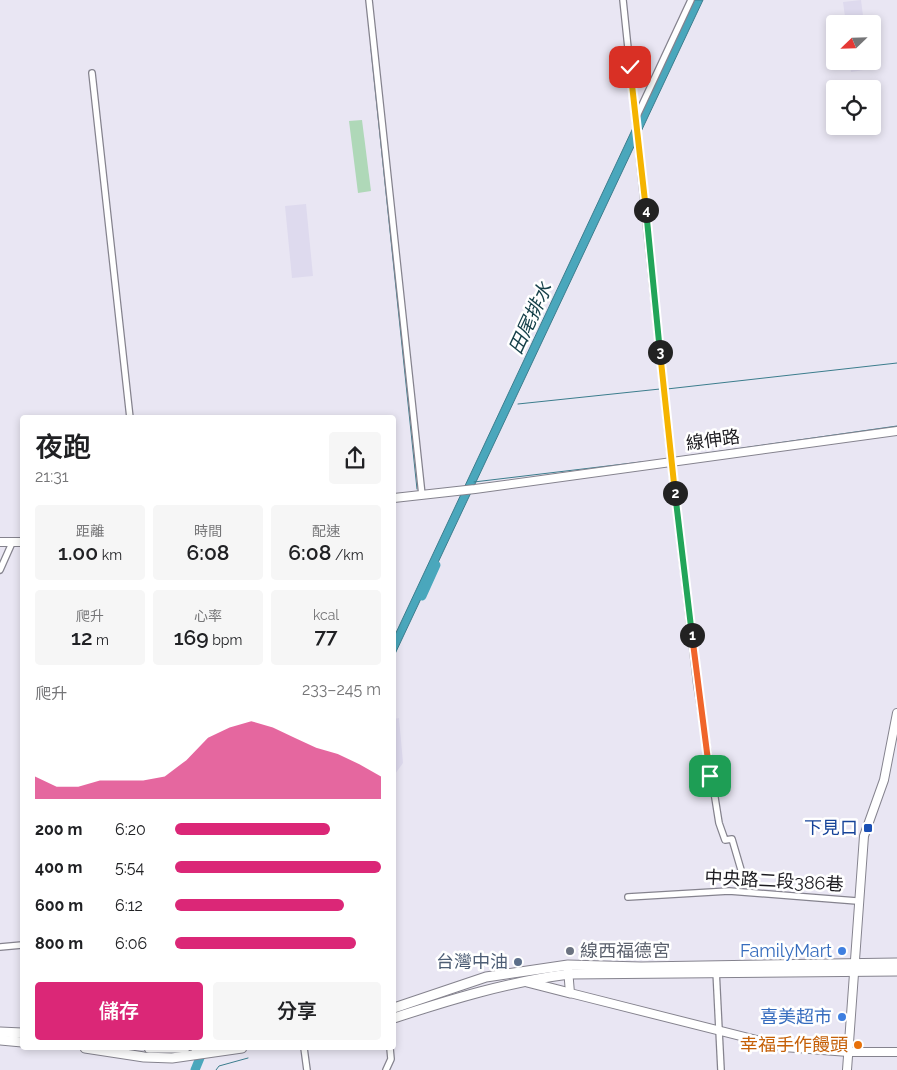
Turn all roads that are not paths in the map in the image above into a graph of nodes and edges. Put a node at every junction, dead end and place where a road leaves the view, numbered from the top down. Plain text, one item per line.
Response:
1 (369, 0) edge
2 (623, 0) edge
3 (691, 0) edge
4 (92, 73) dead end
5 (636, 118) junction
6 (130, 415) edge
7 (897, 431) edge
8 (671, 461) junction
9 (422, 495) junction
10 (396, 498) edge
11 (0, 542) edge
12 (17, 542) edge
13 (0, 570) edge
14 (897, 713) edge
15 (744, 880) dead end
16 (628, 897) dead end
17 (858, 901) junction
18 (20, 945) edge
19 (0, 946) edge
20 (897, 963) edge
21 (855, 968) junction
22 (716, 969) junction
23 (568, 970) junction
24 (897, 971) edge
25 (521, 981) junction
26 (570, 993) junction
27 (396, 1007) edge
28 (396, 1017) edge
29 (720, 1031) junction
30 (0, 1032) edge
31 (20, 1033) edge
32 (0, 1040) edge
33 (20, 1042) edge
34 (101, 1050) edge
35 (229, 1050) edge
36 (304, 1050) edge
37 (390, 1050) edge
38 (195, 1051) edge
39 (848, 1052) junction
40 (897, 1052) edge
41 (307, 1070) edge
42 (386, 1070) edge
43 (721, 1070) edge
44 (847, 1070) edge

1 - 9 street
2 - 5 street
3 - 5 street
4 - 6 street
5 - 8 street
7 - 8 street, 線伸路
8 - 9 street, 線伸路
8 - 15 street
9 - 10 street, 線伸路
11 - 12 street
12 - 13 street
14 - 17 street
16 - 17 street, 中央路二段386巷
17 - 21 street
18 - 19 street
20 - 21 main road
21 - 22 main road
21 - 24 main road
21 - 39 street
22 - 23 main road
22 - 29 street
23 - 25 main road
23 - 26 street
23 - 27 main road
25 - 26 main road
25 - 28 main road
26 - 29 street
29 - 39 street
29 - 43 street
30 - 31 main road
32 - 33 main road
34 - 38 main road
35 - 38 main road
36 - 41 street
37 - 42 street
39 - 40 street
39 - 44 street

